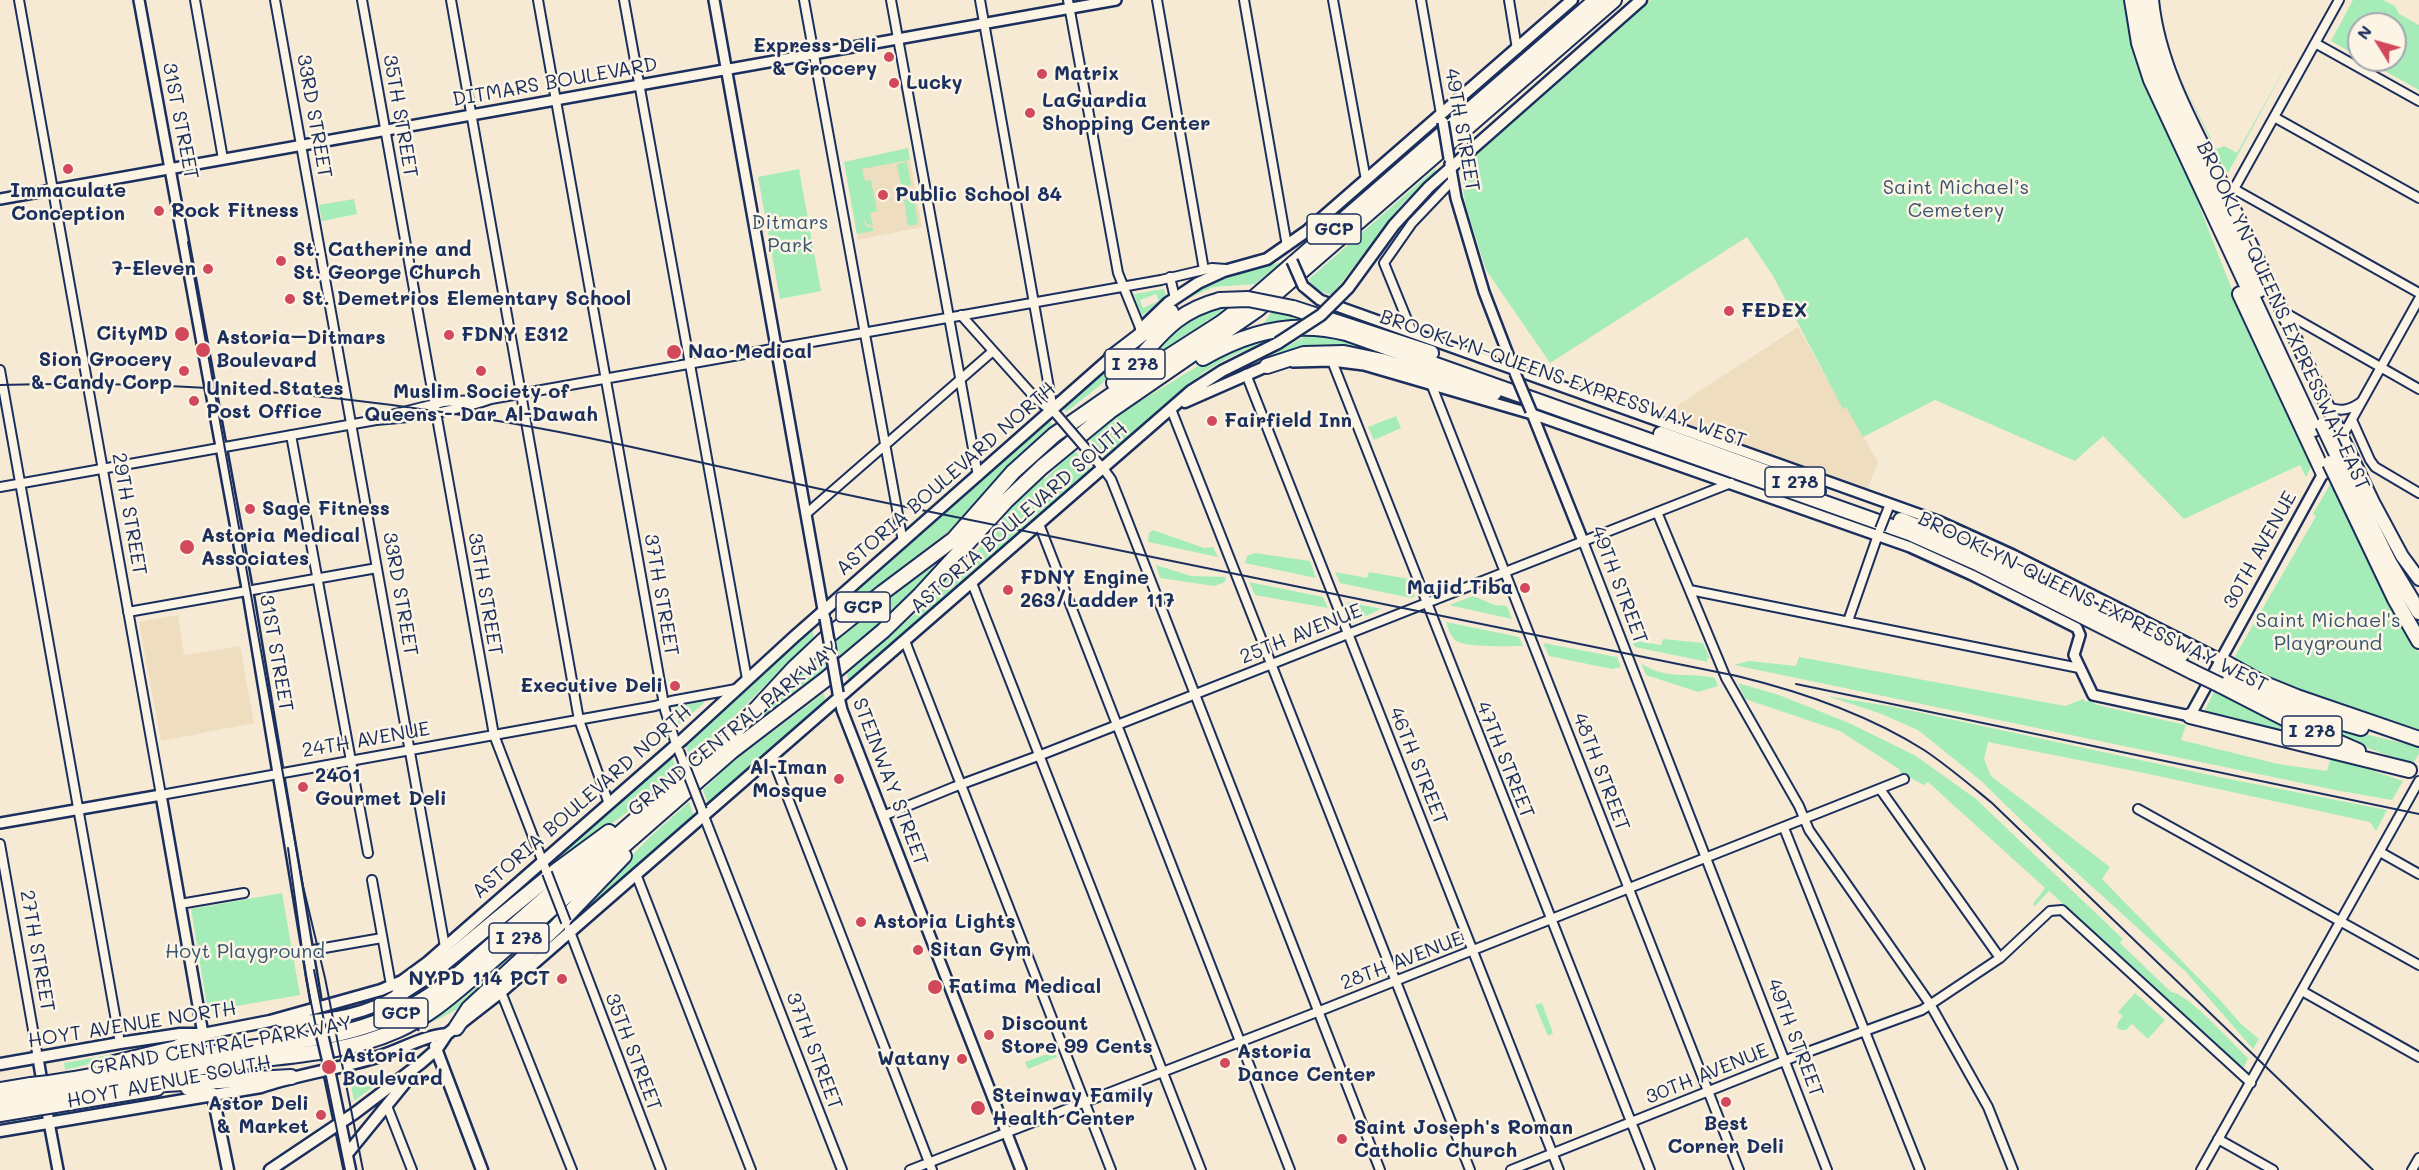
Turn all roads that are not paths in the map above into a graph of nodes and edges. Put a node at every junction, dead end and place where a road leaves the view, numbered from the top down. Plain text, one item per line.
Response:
1 (19, 0) edge
2 (139, 0) edge
3 (195, 0) edge
4 (275, 0) edge
5 (362, 0) edge
6 (451, 0) edge
7 (538, 0) edge
8 (624, 0) edge
9 (714, 0) edge
10 (804, 0) edge
11 (891, 0) edge
12 (980, 0) edge
13 (1116, 0) edge
14 (1157, 0) edge
15 (1244, 0) edge
16 (1333, 0) edge
17 (1421, 0) edge
18 (1509, 0) edge
19 (1572, 0) edge
20 (1596, 0) edge
21 (1614, 0) edge
22 (1641, 0) edge
23 (2132, 0) edge
24 (2143, 0) edge
25 (2152, 0) edge
26 (2339, 0) edge
27 (1069, 4) edge
28 (984, 23) junction
29 (898, 39) junction
30 (2315, 43) junction
31 (1517, 49) junction
32 (813, 54) junction
33 (726, 69) junction
34 (639, 85) junction
35 (556, 100) junction
36 (2419, 101) edge
37 (471, 115) junction
38 (2274, 117) junction
39 (1442, 118) junction
40 (386, 130) junction
41 (301, 146) junction
42 (223, 159) junction
43 (1450, 163) junction
44 (170, 169) junction
45 (2194, 175) junction
46 (1366, 180) junction
47 (1452, 181) junction
48 (52, 190) junction
49 (2230, 191) junction
50 (2419, 198) edge
51 (0, 199) edge
52 (1287, 246) junction
53 (1232, 269) junction
54 (1204, 270) junction
55 (1170, 277) junction
56 (1123, 286) junction
57 (2419, 293) edge
58 (1221, 296) junction
59 (1175, 298) junction
60 (2419, 299) edge
61 (1034, 302) junction
62 (2281, 310) junction
63 (961, 315) junction
64 (950, 317) junction
65 (1140, 330) junction
66 (1412, 332) junction
67 (863, 333) junction
68 (776, 348) junction
69 (993, 351) junction
70 (1111, 358) junction
71 (1332, 361) junction
72 (689, 364) junction
73 (1267, 366) junction
74 (2381, 368) junction
75 (0, 370) edge
76 (1514, 370) junction
77 (1246, 374) junction
78 (606, 379) junction
79 (960, 379) junction
80 (1432, 386) junction
81 (2419, 389) edge
82 (521, 393) junction
83 (491, 399) junction
84 (2362, 401) junction
85 (434, 403) junction
86 (2327, 407) junction
87 (1171, 409) junction
88 (436, 412) junction
89 (1055, 412) junction
90 (1531, 413) junction
91 (376, 420) junction
92 (2352, 420) junction
93 (351, 424) junction
94 (2318, 427) junction
95 (291, 435) junction
96 (1054, 435) junction
97 (1080, 436) junction
98 (2342, 438) junction
99 (885, 444) junction
100 (222, 447) junction
101 (1704, 460) junction
102 (1101, 466) junction
103 (103, 469) junction
104 (2324, 472) junction
105 (978, 476) junction
106 (20, 483) junction
107 (1732, 483) junction
108 (2346, 486) junction
109 (0, 487) edge
110 (2419, 493) edge
111 (1889, 506) junction
112 (1657, 512) junction
113 (806, 514) junction
114 (1039, 524) junction
115 (1879, 532) junction
116 (903, 542) junction
117 (1582, 542) junction
118 (377, 568) junction
119 (1504, 573) junction
120 (318, 578) junction
121 (2419, 579) edge
122 (972, 583) junction
123 (1690, 590) junction
124 (247, 591) junction
125 (1425, 604) junction
126 (128, 612) junction
127 (2419, 612) edge
128 (824, 614) junction
129 (1848, 621) junction
130 (1348, 634) junction
131 (905, 641) junction
132 (2419, 641) edge
133 (2221, 660) junction
134 (1270, 664) junction
135 (2079, 668) junction
136 (2196, 668) junction
137 (747, 679) junction
138 (2222, 681) junction
139 (738, 688) junction
140 (1195, 694) junction
141 (839, 696) junction
142 (664, 704) junction
143 (2190, 716) junction
144 (579, 720) junction
145 (1117, 725) junction
146 (494, 735) junction
147 (2419, 740) edge
148 (678, 748) junction
149 (409, 750) junction
150 (1039, 755) junction
151 (771, 757) junction
152 (351, 761) junction
153 (2414, 772) edge
154 (279, 774) junction
155 (1904, 779) dead end
156 (2419, 781) edge
157 (677, 784) junction
158 (961, 785) junction
159 (1880, 789) junction
160 (161, 795) junction
161 (675, 801) junction
162 (609, 804) junction
163 (78, 809) junction
164 (2138, 810) dead end
165 (703, 813) junction
166 (884, 816) junction
167 (1803, 818) junction
168 (0, 823) edge
169 (1784, 828) junction
170 (0, 844) edge
171 (2379, 852) junction
172 (368, 853) dead end
173 (1706, 859) junction
174 (542, 861) junction
175 (636, 874) junction
176 (2419, 874) edge
177 (372, 880) dead end
178 (1629, 889) junction
179 (244, 893) dead end
180 (180, 904) junction
181 (1551, 920) junction
182 (2341, 921) junction
183 (568, 927) junction
184 (382, 938) junction
185 (445, 947) junction
186 (307, 951) junction
187 (1473, 951) junction
188 (2000, 958) junction
189 (2419, 964) edge
190 (1395, 981) junction
191 (2302, 991) junction
192 (501, 992) junction
193 (399, 995) junction
194 (1930, 1004) junction
195 (317, 1007) junction
196 (1318, 1011) junction
197 (270, 1021) junction
198 (320, 1024) junction
199 (1865, 1030) junction
200 (427, 1031) junction
201 (451, 1031) junction
202 (203, 1034) junction
203 (1240, 1042) junction
204 (120, 1043) junction
205 (437, 1049) junction
206 (2419, 1057) edge
207 (38, 1058) junction
208 (1785, 1061) junction
209 (421, 1063) junction
210 (0, 1064) edge
211 (328, 1065) junction
212 (1162, 1072) junction
213 (291, 1077) junction
214 (2251, 1083) junction
215 (0, 1090) edge
216 (52, 1093) junction
217 (1709, 1093) junction
218 (213, 1096) junction
219 (34, 1099) junction
220 (1085, 1102) junction
221 (0, 1104) edge
222 (387, 1106) junction
223 (0, 1112) edge
224 (49, 1123) junction
225 (340, 1123) junction
226 (1632, 1123) junction
227 (0, 1131) edge
228 (1006, 1133) junction
229 (2218, 1140) junction
230 (347, 1154) junction
231 (1553, 1154) junction
232 (2419, 1158) edge
233 (930, 1166) edge
234 (58, 1170) edge
235 (228, 1170) edge
236 (271, 1170) edge
237 (350, 1170) edge
238 (412, 1170) edge
239 (482, 1170) edge
240 (572, 1170) edge
241 (662, 1170) edge
242 (751, 1170) edge
243 (842, 1170) edge
244 (910, 1170) edge
245 (1021, 1170) edge
246 (1111, 1170) edge
247 (1201, 1170) edge
248 (1290, 1170) edge
249 (1380, 1170) edge
250 (1470, 1170) edge
251 (1512, 1170) edge
252 (1559, 1170) edge
253 (1650, 1170) edge
254 (1739, 1170) edge
255 (1827, 1170) edge
256 (1920, 1170) edge
257 (2013, 1170) edge
258 (2201, 1170) edge
259 (2273, 1170) edge
260 (2412, 1170) edge

1 - 48 street, 29TH STREET
2 - 44 street, 31ST STREET
3 - 42 street
4 - 41 street, 33RD STREET
5 - 40 street, 35TH STREET
6 - 37 street
7 - 35 street, 37TH STREET
8 - 34 street
9 - 33 street, STEINWAY STREET
10 - 32 street
11 - 29 street
12 - 28 street
13 - 27 street, DITMARS BOULEVARD
14 - 54 street
15 - 52 street
16 - 46 street
17 - 39 street, 49TH STREET
18 - 31 street
19 - 31 main road, ASTORIA BOULEVARD NORTH
20 - 96 highway, GRAND CENTRAL PARKWAY / GCP
21 - 97 highway, GRAND CENTRAL PARKWAY / GCP
22 - 43 main road, ASTORIA BOULEVARD SOUTH
23 - 45 highway, BROOKLYN-QUEENS EXPRESSWAY EAST
24 - 94 highway, BROOKLYN-QUEENS EXPRESSWAY EAST
25 - 49 main road
26 - 30 street
27 - 28 street, DITMARS BOULEVARD
27 - 56 street
28 - 29 street, DITMARS BOULEVARD
28 - 61 street
29 - 32 street, DITMARS BOULEVARD
29 - 64 street
30 - 36 street
30 - 38 street
31 - 39 main road, ASTORIA BOULEVARD NORTH
32 - 33 street, DITMARS BOULEVARD
32 - 67 street
33 - 34 street, DITMARS BOULEVARD
33 - 68 street, STEINWAY STREET
34 - 35 street, DITMARS BOULEVARD
34 - 72 street
35 - 37 street, DITMARS BOULEVARD
35 - 78 street, 37TH STREET
37 - 40 street, DITMARS BOULEVARD
37 - 82 street
38 - 49 street
38 - 50 street
39 - 43 street, 49TH STREET, bridge
39 - 46 main road, ASTORIA BOULEVARD NORTH
40 - 41 street, DITMARS BOULEVARD
40 - 85 street, 35TH STREET
41 - 42 street, DITMARS BOULEVARD
41 - 93 street, 33RD STREET
42 - 44 street, DITMARS BOULEVARD
43 - 47 street, 49TH STREET
43 - 87 main road, ASTORIA BOULEVARD SOUTH, bridge
44 - 48 street, DITMARS BOULEVARD
44 - 100 street, 31ST STREET
45 - 94 highway, BROOKLYN-QUEENS EXPRESSWAY EAST
45 - 104 highway
46 - 52 main road, ASTORIA BOULEVARD NORTH
47 - 66 street
47 - 76 street, 49TH STREET
48 - 51 street, DITMARS BOULEVARD
48 - 103 street, 29TH STREET
49 - 57 street
49 - 62 main road
52 - 53 main road, ASTORIA BOULEVARD NORTH
52 - 66 street, BROOKLYN-QUEENS EXPRESSWAY WEST, bridge
53 - 54 street
53 - 59 main road, ASTORIA BOULEVARD NORTH
54 - 55 street
55 - 56 street
55 - 59 street
56 - 61 street
56 - 65 street
58 - 70 highway
58 - 96 highway, BROOKLYN-QUEENS EXPRESSWAY WEST / I 278
58 - 136 highway, BROOKLYN-QUEENS EXPRESSWAY WEST / I 278, bridge
59 - 65 main road, ASTORIA BOULEVARD NORTH
60 - 74 street, 30TH AVENUE
61 - 63 street
61 - 89 street
62 - 74 street
62 - 86 main road
63 - 64 street
63 - 69 street
64 - 67 street
64 - 79 street
65 - 70 main road, ASTORIA BOULEVARD NORTH
66 - 76 street, BROOKLYN-QUEENS EXPRESSWAY WEST
67 - 68 street
67 - 99 street
68 - 72 street
68 - 113 street, STEINWAY STREET
69 - 79 street
69 - 89 street
70 - 89 main road, ASTORIA BOULEVARD NORTH
71 - 73 street, BROOKLYN-QUEENS EXPRESSWAY WEST
71 - 80 street, BROOKLYN-QUEENS EXPRESSWAY WEST
71 - 125 street, 47TH STREET
72 - 78 street
72 - 137 street
73 - 77 main road, BROOKLYN-QUEENS EXPRESSWAY WEST
73 - 101 highway
74 - 81 street
74 - 84 street, 30TH AVENUE
75 - 106 street
76 - 90 street, 49TH STREET, bridge
76 - 111 street, BROOKLYN-QUEENS EXPRESSWAY WEST
77 - 87 main road, BROOKLYN-QUEENS EXPRESSWAY WEST
77 - 130 street, 46TH STREET
78 - 82 street
78 - 142 street, 37TH STREET
79 - 99 street
79 - 105 street
80 - 90 street, BROOKLYN-QUEENS EXPRESSWAY WEST
80 - 119 street, 48TH STREET
82 - 83 street
82 - 144 street
83 - 85 street
83 - 88 street
84 - 86 street
84 - 92 street, 30TH AVENUE
85 - 88 street, 35TH STREET
85 - 91 street
86 - 98 main road
87 - 102 main road, ASTORIA BOULEVARD SOUTH
87 - 134 street
88 - 91 street
88 - 146 street, 35TH STREET
89 - 102 street, bridge
89 - 105 main road, ASTORIA BOULEVARD NORTH
90 - 107 street, BROOKLYN-QUEENS EXPRESSWAY WEST
90 - 117 street, 49TH STREET
91 - 93 street
92 - 98 street, 30TH AVENUE
92 - 110 street
93 - 95 street
93 - 118 street, 33RD STREET
94 - 108 highway, BROOKLYN-QUEENS EXPRESSWAY EAST, bridge
95 - 100 street
95 - 120 street
96 - 157 highway, GRAND CENTRAL PARKWAY / GCP
97 - 101 highway, BROOKLYN-QUEENS EXPRESSWAY WEST / I 278
97 - 161 highway, GRAND CENTRAL PARKWAY / I 278
98 - 104 street, 30TH AVENUE
98 - 121 main road
99 - 113 street
99 - 116 street
100 - 103 street
100 - 124 street, 31ST STREET
101 - 136 highway, BROOKLYN-QUEENS EXPRESSWAY WEST / I 278
102 - 114 main road, ASTORIA BOULEVARD SOUTH
102 - 140 street
103 - 106 street
103 - 126 street, 29TH STREET
104 - 133 street, 30TH AVENUE
105 - 116 main road, ASTORIA BOULEVARD NORTH
106 - 109 street
106 - 163 street
107 - 112 street, 25TH AVENUE
107 - 115 street, BROOKLYN-QUEENS EXPRESSWAY WEST
108 - 127 highway, BROOKLYN-QUEENS EXPRESSWAY EAST
108 - 132 highway, BROOKLYN-QUEENS EXPRESSWAY EAST
111 - 115 street, bridge
111 - 133 street, BROOKLYN-QUEENS EXPRESSWAY WEST
112 - 117 street, 25TH AVENUE
112 - 123 street
113 - 128 street, STEINWAY STREET
114 - 122 main road, ASTORIA BOULEVARD SOUTH
114 - 145 street
115 - 129 street
115 - 135 street, BROOKLYN-QUEENS EXPRESSWAY WEST
116 - 128 main road, ASTORIA BOULEVARD NORTH
117 - 119 street, 25TH AVENUE
117 - 173 street, 49TH STREET
118 - 120 street
118 - 149 street, 33RD STREET
119 - 125 street, 25TH AVENUE
119 - 178 street, 48TH STREET
120 - 124 street
120 - 152 street
122 - 131 main road, ASTORIA BOULEVARD SOUTH
122 - 150 street
123 - 129 street
123 - 167 street
124 - 126 street
124 - 154 street, 31ST STREET
125 - 130 street, 25TH AVENUE
125 - 181 street, 47TH STREET
126 - 160 street, 29TH STREET
128 - 137 main road, ASTORIA BOULEVARD NORTH
128 - 141 street, STEINWAY STREET, bridge
129 - 135 street
130 - 134 street, 25TH AVENUE
130 - 187 street, 46TH STREET
131 - 141 main road, ASTORIA BOULEVARD SOUTH
131 - 158 street
133 - 143 street, 30TH AVENUE
133 - 147 highway
134 - 140 street, 25TH AVENUE
134 - 190 street
135 - 143 street
136 - 138 highway, BROOKLYN-QUEENS EXPRESSWAY WEST / I 278, bridge
137 - 139 main road, ASTORIA BOULEVARD NORTH
138 - 147 highway, BROOKLYN-QUEENS EXPRESSWAY WEST / I 278
138 - 153 highway, BROOKLYN-QUEENS EXPRESSWAY WEST / I 278
139 - 142 street, 24TH AVENUE
139 - 148 main road, ASTORIA BOULEVARD NORTH
140 - 145 street, 25TH AVENUE
140 - 196 street
141 - 151 main road, ASTORIA BOULEVARD SOUTH
141 - 166 street, STEINWAY STREET
142 - 144 street, 24TH AVENUE
142 - 148 street, 37TH STREET
143 - 153 highway
144 - 146 street, 24TH AVENUE
144 - 162 street
145 - 150 street, 25TH AVENUE
145 - 203 street
146 - 149 street, 24TH AVENUE
146 - 174 street, 35TH STREET
148 - 162 main road, ASTORIA BOULEVARD NORTH
148 - 165 street, 37TH STREET, bridge
149 - 152 street, 24TH AVENUE
149 - 185 street, 33RD STREET
150 - 158 street, 25TH AVENUE
150 - 212 street
151 - 165 main road, ASTORIA BOULEVARD SOUTH
151 - 233 street
152 - 154 street, 24TH AVENUE
152 - 172 street
154 - 160 street, 24TH AVENUE
154 - 186 street, 31ST STREET
155 - 159 street, 28TH AVENUE
156 - 171 street
157 - 193 highway
157 - 216 highway, GRAND CENTRAL PARKWAY / GCP
158 - 166 street, 25TH AVENUE
158 - 220 street
159 - 167 street, 28TH AVENUE
159 - 188 street
160 - 163 street, 24TH AVENUE
160 - 180 street, 29TH STREET
161 - 201 highway
161 - 216 highway, GRAND CENTRAL PARKWAY / I 278
162 - 174 main road, ASTORIA BOULEVARD NORTH
163 - 168 street, 24TH AVENUE
163 - 204 street
164 - 182 street
165 - 175 main road, ASTORIA BOULEVARD SOUTH
165 - 243 street, 37TH STREET
166 - 228 street, STEINWAY STREET
167 - 169 street, 28TH AVENUE
167 - 194 street
169 - 173 street, 28TH AVENUE
169 - 199 street
170 - 207 street, 27TH STREET
171 - 176 street
171 - 182 street
173 - 178 street, 28TH AVENUE
173 - 208 street, 49TH STREET
174 - 183 street, 35TH STREET, bridge
174 - 185 main road, ASTORIA BOULEVARD NORTH
175 - 183 main road, ASTORIA BOULEVARD SOUTH
175 - 242 street
177 - 184 street
178 - 181 street, 28TH AVENUE
178 - 217 street, 48TH STREET
179 - 180 street
180 - 202 street, 29TH STREET
181 - 187 street, 28TH AVENUE
181 - 226 street, 47TH STREET
182 - 189 street
182 - 191 street
183 - 192 main road, ASTORIA BOULEVARD SOUTH
183 - 241 street, 35TH STREET
184 - 186 street
184 - 193 street
185 - 193 main road, ASTORIA BOULEVARD NORTH
186 - 195 street, 31ST STREET
187 - 190 street, 28TH AVENUE
187 - 231 street, 46TH STREET
188 - 194 street, 30TH AVENUE
188 - 214 street, 30TH AVENUE
190 - 196 street, 28TH AVENUE
190 - 250 street
191 - 206 street
191 - 214 street
192 - 201 main road, ASTORIA BOULEVARD SOUTH
192 - 240 street
193 - 195 main road, ASTORIA BOULEVARD NORTH
193 - 198 main road, ASTORIA BOULEVARD NORTH
193 - 200 main road, bridge
194 - 199 street, 30TH AVENUE
194 - 257 street
195 - 197 main road, HOYT AVENUE NORTH
195 - 198 main road, 31ST STREET
196 - 203 street, 28TH AVENUE
196 - 249 street
197 - 198 main road, HOYT AVENUE NORTH
197 - 202 main road, HOYT AVENUE NORTH
198 - 211 main road, 31ST STREET, bridge
199 - 208 street, 30TH AVENUE
199 - 256 street
200 - 201 main road, HOYT AVENUE SOUTH
200 - 205 main road
200 - 211 main road, HOYT AVENUE SOUTH
201 - 205 main road, ASTORIA BOULEVARD SOUTH
202 - 204 main road, HOYT AVENUE NORTH
202 - 216 highway
203 - 212 street, 28TH AVENUE
203 - 248 street
204 - 207 main road, HOYT AVENUE NORTH
205 - 209 main road, ASTORIA BOULEVARD SOUTH
205 - 239 main road
207 - 210 main road, HOYT AVENUE NORTH
207 - 224 street, 27TH STREET
208 - 217 street, 30TH AVENUE
208 - 255 street, 49TH STREET
209 - 222 main road
209 - 225 main road, ASTORIA BOULEVARD SOUTH
211 - 213 main road, HOYT AVENUE SOUTH
211 - 225 main road, 31ST STREET
212 - 220 street, 28TH AVENUE
212 - 247 street
213 - 216 highway
213 - 218 main road, HOYT AVENUE SOUTH
214 - 229 street
215 - 219 highway, I 278
216 - 218 highway
216 - 219 highway, GRAND CENTRAL PARKWAY / I 278, bridge
217 - 226 street, 30TH AVENUE
217 - 254 street, 48TH STREET
218 - 224 main road, HOYT AVENUE SOUTH
218 - 235 main road
219 - 221 highway, GRAND CENTRAL PARKWAY / I 278
219 - 223 highway
220 - 228 street, 28TH AVENUE
220 - 246 street
222 - 230 main road
222 - 238 street
224 - 227 main road, HOYT AVENUE SOUTH
224 - 234 street, 27TH STREET
225 - 230 main road, 31ST STREET
225 - 236 main road, ASTORIA BOULEVARD SOUTH
226 - 231 street, 30TH AVENUE
226 - 253 street, 47TH STREET
228 - 233 street, 28TH AVENUE
228 - 245 street, STEINWAY STREET
229 - 258 street
229 - 259 street
230 - 237 main road, 31ST STREET
231 - 251 street, 30TH AVENUE
231 - 252 street, 46TH STREET
232 - 260 street
233 - 244 street, 28TH AVENUE

